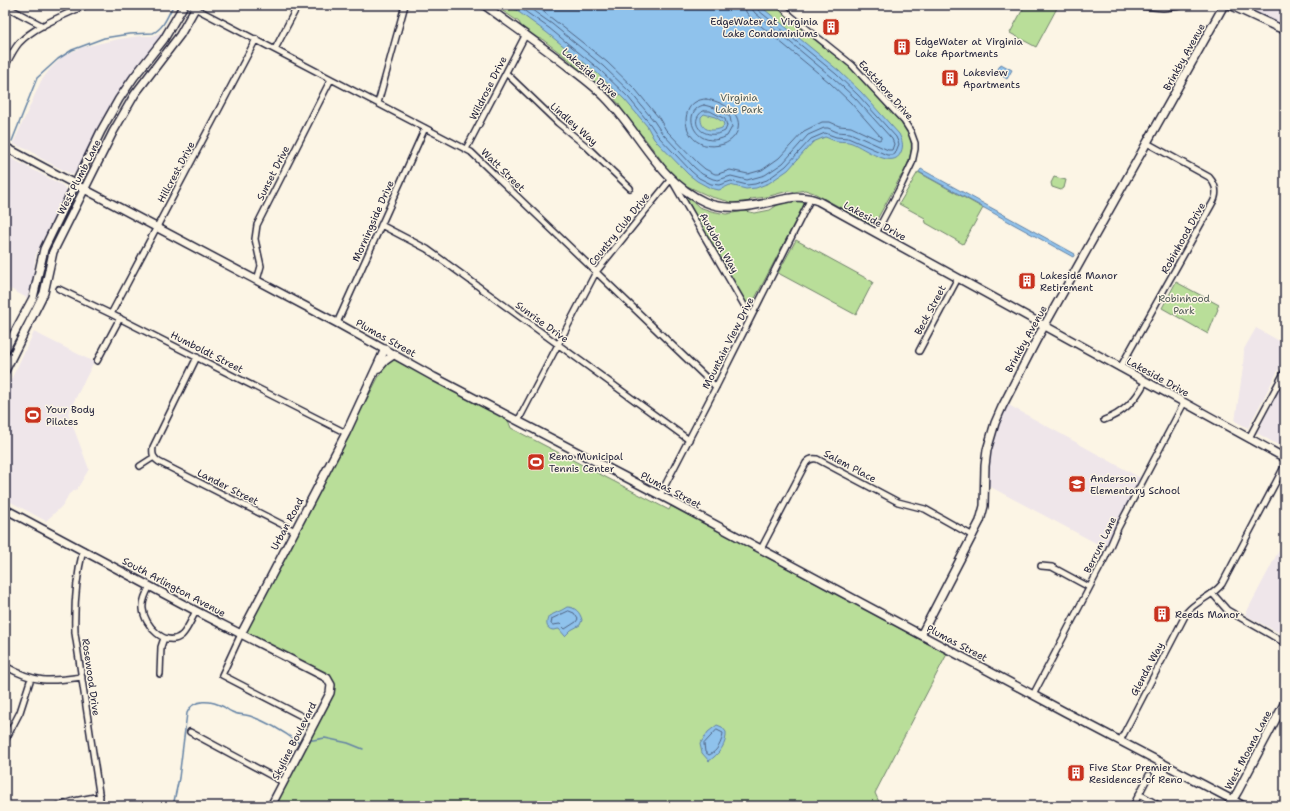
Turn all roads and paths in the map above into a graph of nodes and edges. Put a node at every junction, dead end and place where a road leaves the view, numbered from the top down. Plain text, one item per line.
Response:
1 (86, 5) edge
2 (184, 5) edge
3 (298, 5) edge
4 (405, 5) edge
5 (484, 5) edge
6 (780, 5) edge
7 (1142, 5) edge
8 (1180, 5) edge
9 (1224, 5) edge
10 (1230, 5) edge
11 (5, 6) edge
12 (194, 6) edge
13 (43, 26) junction
14 (1285, 30) edge
15 (526, 34) junction
16 (256, 39) junction
17 (275, 49) junction
18 (5, 67) edge
19 (506, 73) junction
20 (331, 79) junction
21 (378, 103) junction
22 (425, 128) junction
23 (1147, 143) junction
24 (5, 147) edge
25 (466, 149) junction
26 (671, 179) junction
27 (75, 184) junction
28 (630, 188) dead end
29 (84, 190) junction
30 (811, 198) junction
31 (381, 225) junction
32 (156, 227) junction
33 (876, 233) junction
34 (596, 272) junction
35 (958, 278) junction
36 (257, 280) junction
37 (59, 289) dead end
38 (111, 314) junction
39 (751, 317) junction
40 (120, 318) junction
41 (337, 322) junction
42 (1044, 326) junction
43 (558, 344) junction
44 (385, 349) junction
45 (5, 350) edge
46 (919, 351) dead end
47 (5, 353) edge
48 (395, 354) junction
49 (12, 357) junction
50 (198, 357) junction
51 (97, 361) dead end
52 (1120, 368) junction
53 (5, 371) edge
54 (1285, 371) edge
55 (370, 382) junction
56 (1146, 382) junction
57 (716, 388) junction
58 (1184, 403) junction
59 (1104, 420) dead end
60 (518, 421) junction
61 (346, 433) junction
62 (1249, 438) junction
63 (689, 440) junction
64 (154, 457) junction
65 (1285, 458) edge
66 (1285, 465) edge
67 (140, 466) dead end
68 (660, 495) junction
69 (5, 509) edge
70 (295, 531) junction
71 (973, 536) junction
72 (761, 549) junction
73 (83, 550) junction
74 (1041, 566) dead end
75 (150, 586) junction
76 (1089, 587) junction
77 (1213, 594) junction
78 (196, 611) junction
79 (241, 634) junction
80 (921, 635) junction
81 (164, 638) junction
82 (1285, 643) edge
83 (5, 666) edge
84 (160, 674) dead end
85 (82, 677) junction
86 (31, 678) junction
87 (331, 685) joint
88 (1033, 695) junction
89 (1285, 702) edge
90 (315, 723) junction
91 (190, 732) dead end
92 (5, 741) edge
93 (1120, 741) junction
94 (1149, 774) dead end
95 (284, 782) junction
96 (1139, 794) junction
97 (100, 796) junction
98 (1231, 803) edge
99 (58, 806) edge
100 (101, 806) edge
101 (271, 806) edge
102 (1133, 806) edge
103 (1160, 806) edge
104 (1244, 806) edge

1 - 13 street
2 - 27 street, West Plumb Lane
3 - 17 street
4 - 21 street
5 - 15 street, Lakeside Drive
6 - 33 street, Eastshore Drive
7 - 8 street
9 - 23 street, Brinkby Avenue
10 - 14 street
11 - 13 street
12 - 16 street, Watt Street
12 - 29 street, West Plumb Lane
13 - 18 street
15 - 19 street, Wildrose Drive
15 - 26 street, Lakeside Drive
16 - 17 street, Watt Street
16 - 32 street, Hillcrest Drive
17 - 20 street, Watt Street
19 - 25 street, Wildrose Drive
19 - 28 street, Lindley Way
20 - 21 street, Watt Street
20 - 36 street, Sunset Drive
21 - 22 street, Watt Street
22 - 25 street, Watt Street
22 - 31 street, Morningside Drive
23 - 42 street, Brinkby Avenue
23 - 52 street, Robinhood Drive
24 - 27 street, Plumas Street
25 - 34 street, Watt Street
26 - 30 street, Lakeside Drive
26 - 34 street, Country Club Drive
26 - 39 street, Audubon Way
27 - 29 street, Plumas Street
27 - 45 street, West Plumb Lane
29 - 32 street, Plumas Street
29 - 49 street, West Plumb Lane
30 - 33 street, Lakeside Drive
30 - 39 street, Mountain View Drive
31 - 41 street, Morningside Drive
31 - 43 street, Sunrise Drive
32 - 36 street, Plumas Street
32 - 38 street, Hillcrest Drive
33 - 35 street, Lakeside Drive
34 - 43 street, Country Club Drive
34 - 57 street, Watt Street
35 - 42 street, Lakeside Drive
35 - 46 street, Beck Street
36 - 41 street, Plumas Street
37 - 38 street, Humboldt Street
38 - 40 street, Humboldt Street
39 - 57 street, Mountain View Drive
40 - 50 street, Humboldt Street
40 - 51 street
41 - 44 street, Plumas Street
42 - 52 street, Lakeside Drive
42 - 71 street, Brinkby Avenue
43 - 60 street, Country Club Drive
43 - 63 street, Sunrise Drive
44 - 48 street, Plumas Street
44 - 55 street, Urban Road
47 - 49 street
48 - 55 street, Urban Road
48 - 60 street, Plumas Street
49 - 53 street, West Plumb Lane
50 - 61 street, Humboldt Street
50 - 64 street
52 - 56 street, Lakeside Drive
54 - 62 street
55 - 61 street, Urban Road
56 - 58 street, Lakeside Drive
56 - 59 street
57 - 63 street, Mountain View Drive
58 - 62 street, Lakeside Drive
58 - 76 street, Berrum Lane
60 - 68 street, Plumas Street
61 - 70 street, Urban Road
62 - 65 street, Lakeside Drive
63 - 68 street, Mountain View Drive
64 - 67 street
64 - 70 street, Lander Street
66 - 77 street
68 - 72 street, Plumas Street
69 - 73 street, South Arlington Avenue
70 - 79 street, Urban Road
71 - 72 street, Salem Place
71 - 80 street, Brinkby Avenue
72 - 80 street, Plumas Street
73 - 75 street, South Arlington Avenue
73 - 85 street, Rosewood Drive
74 - 76 street
75 - 78 street, South Arlington Avenue
75 - 81 street
76 - 88 street, Berrum Lane
77 - 82 street
77 - 93 street, Glenda Way
78 - 79 street, South Arlington Avenue
78 - 81 street
79 - 87 street, South Arlington Avenue
79 - 90 street, Urban Road
80 - 88 street, Plumas Street
81 - 84 street
83 - 86 street
85 - 86 street
85 - 97 street, Rosewood Drive
86 - 92 street
87 - 90 street, Skyline Boulevard
88 - 93 street, Plumas Street
89 - 98 street, West Moana Lane
90 - 95 street, Skyline Boulevard
91 - 95 street
93 - 98 street, Plumas Street
94 - 96 street
95 - 101 street, Skyline Boulevard
96 - 102 street
96 - 103 street
97 - 99 street
97 - 100 street, Rosewood Drive
98 - 104 street, Plumas Street

